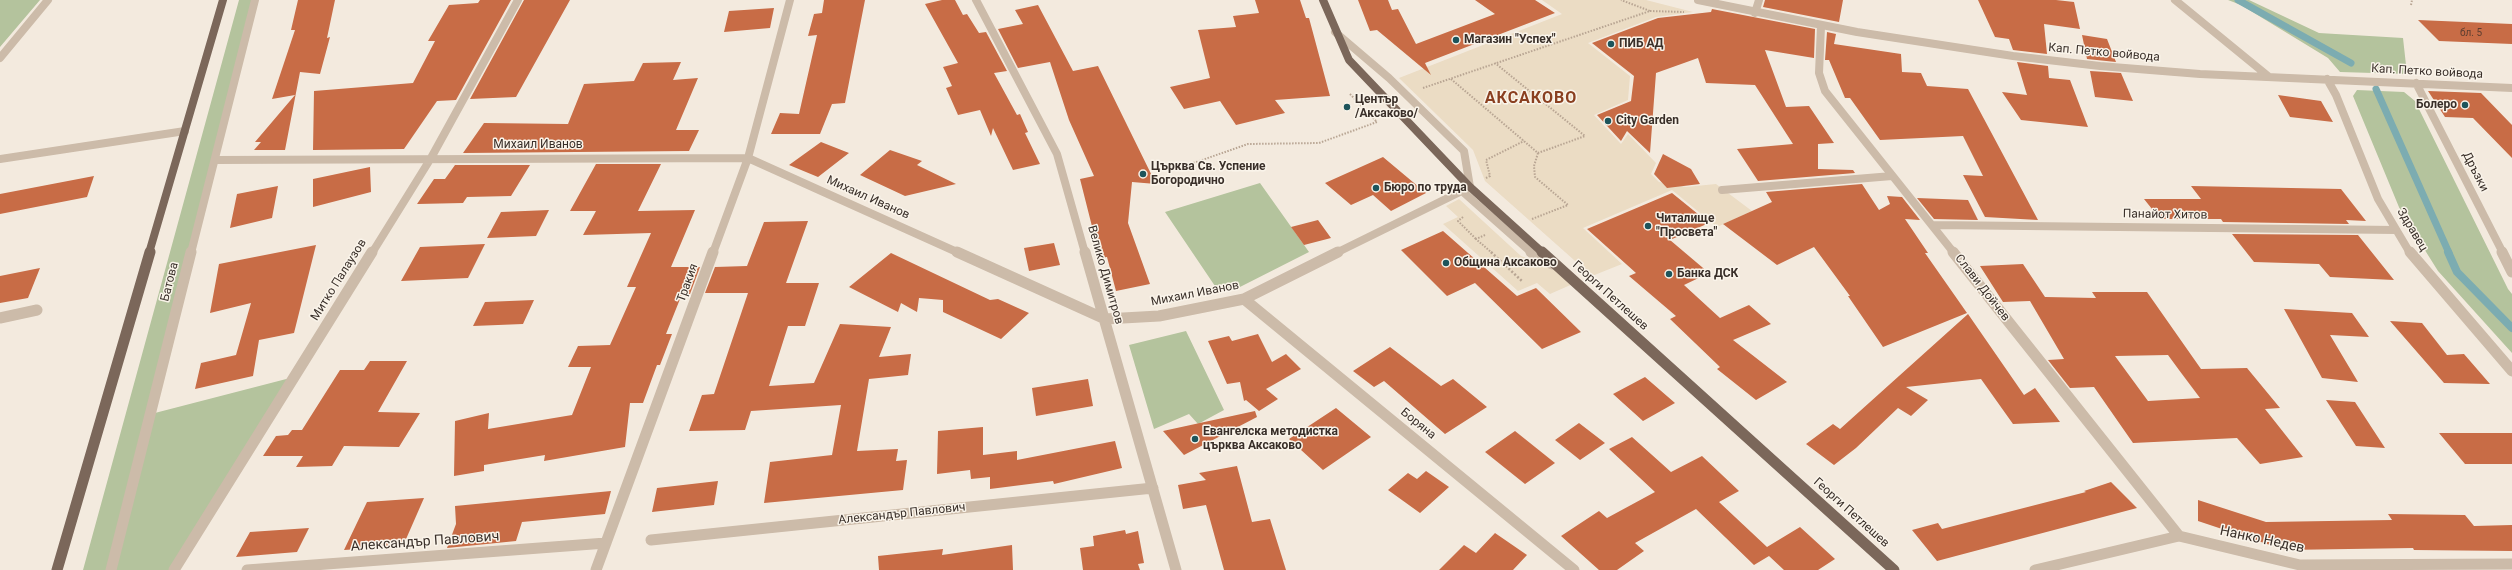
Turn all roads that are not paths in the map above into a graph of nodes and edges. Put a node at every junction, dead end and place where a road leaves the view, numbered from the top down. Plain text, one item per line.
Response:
1 (48, 0) edge
2 (223, 0) edge
3 (255, 0) edge
4 (518, 0) edge
5 (790, 0) edge
6 (976, 0) edge
7 (1323, 0) edge
8 (1698, 0) edge
9 (1759, 0) edge
10 (2175, 0) edge
11 (1755, 13) junction
12 (1822, 26) junction
13 (1335, 31) junction
14 (0, 58) edge
15 (2268, 76) junction
16 (2327, 79) junction
17 (2416, 82) junction
18 (2512, 88) edge
19 (185, 132) junction
20 (431, 158) junction
21 (748, 158) junction
22 (0, 159) edge
23 (214, 160) junction
24 (1892, 176) junction
25 (1466, 189) junction
26 (1722, 190) dead end
27 (1933, 225) junction
28 (2396, 230) junction
29 (2512, 272) edge
30 (1244, 299) junction
31 (37, 310) dead end
32 (0, 318) edge
33 (1105, 319) junction
34 (2512, 371) edge
35 (1153, 488) junction
36 (2179, 536) junction
37 (651, 540) dead end
38 (606, 543) junction
39 (2512, 564) edge
40 (2302, 568) edge
41 (57, 570) edge
42 (111, 570) edge
43 (174, 570) edge
44 (247, 570) edge
45 (596, 570) edge
46 (1176, 570) edge
47 (1574, 570) edge
48 (1894, 570) edge
49 (2035, 570) edge

1 - 14 street
2 - 19 main road
3 - 23 street, Батова
4 - 20 street, Митко Палаузов
5 - 21 street, Тракия
6 - 33 street, Велико Димитров
7 - 13 main road, Георги Петлешев
8 - 11 street, Кап. Петко войвода
9 - 11 street
10 - 15 street
11 - 12 street, Кап. Петко войвода
12 - 15 street, Кап. Петко войвода
12 - 24 street, Слави Дойчев
13 - 25 main road, Георги Петлешев
13 - 25 street
15 - 16 street, Кап. Петко войвода
16 - 17 street, Кап. Петко войвода
16 - 28 street, Здравец
17 - 18 street, Кап. Петко войвода
17 - 29 street, Дръзки
19 - 22 street
19 - 41 main road
20 - 21 street, Михаил Иванов
20 - 23 street, Михаил Иванов
20 - 43 street, Митко Палаузов
21 - 33 street, Михаил Иванов
21 - 38 street, Тракия
23 - 42 street, Батова
24 - 26 street
24 - 27 street, Слави Дойчев
25 - 30 street, Михаил Иванов
25 - 48 main road, Георги Петлешев
27 - 28 street, Панайот Хитов
27 - 36 street, Слави Дойчев
28 - 34 street, Здравец
30 - 33 street, Михаил Иванов
30 - 47 street, Боряна
31 - 32 street
33 - 35 street, Велико Димитров
35 - 37 street, Александър Павлович
35 - 46 street, Велико Димитров
36 - 40 street, Нанко Недев
36 - 49 street, Нанко Недев
38 - 44 street, Александър Павлович
38 - 45 street, Тракия
39 - 40 street, Нанко Недев

